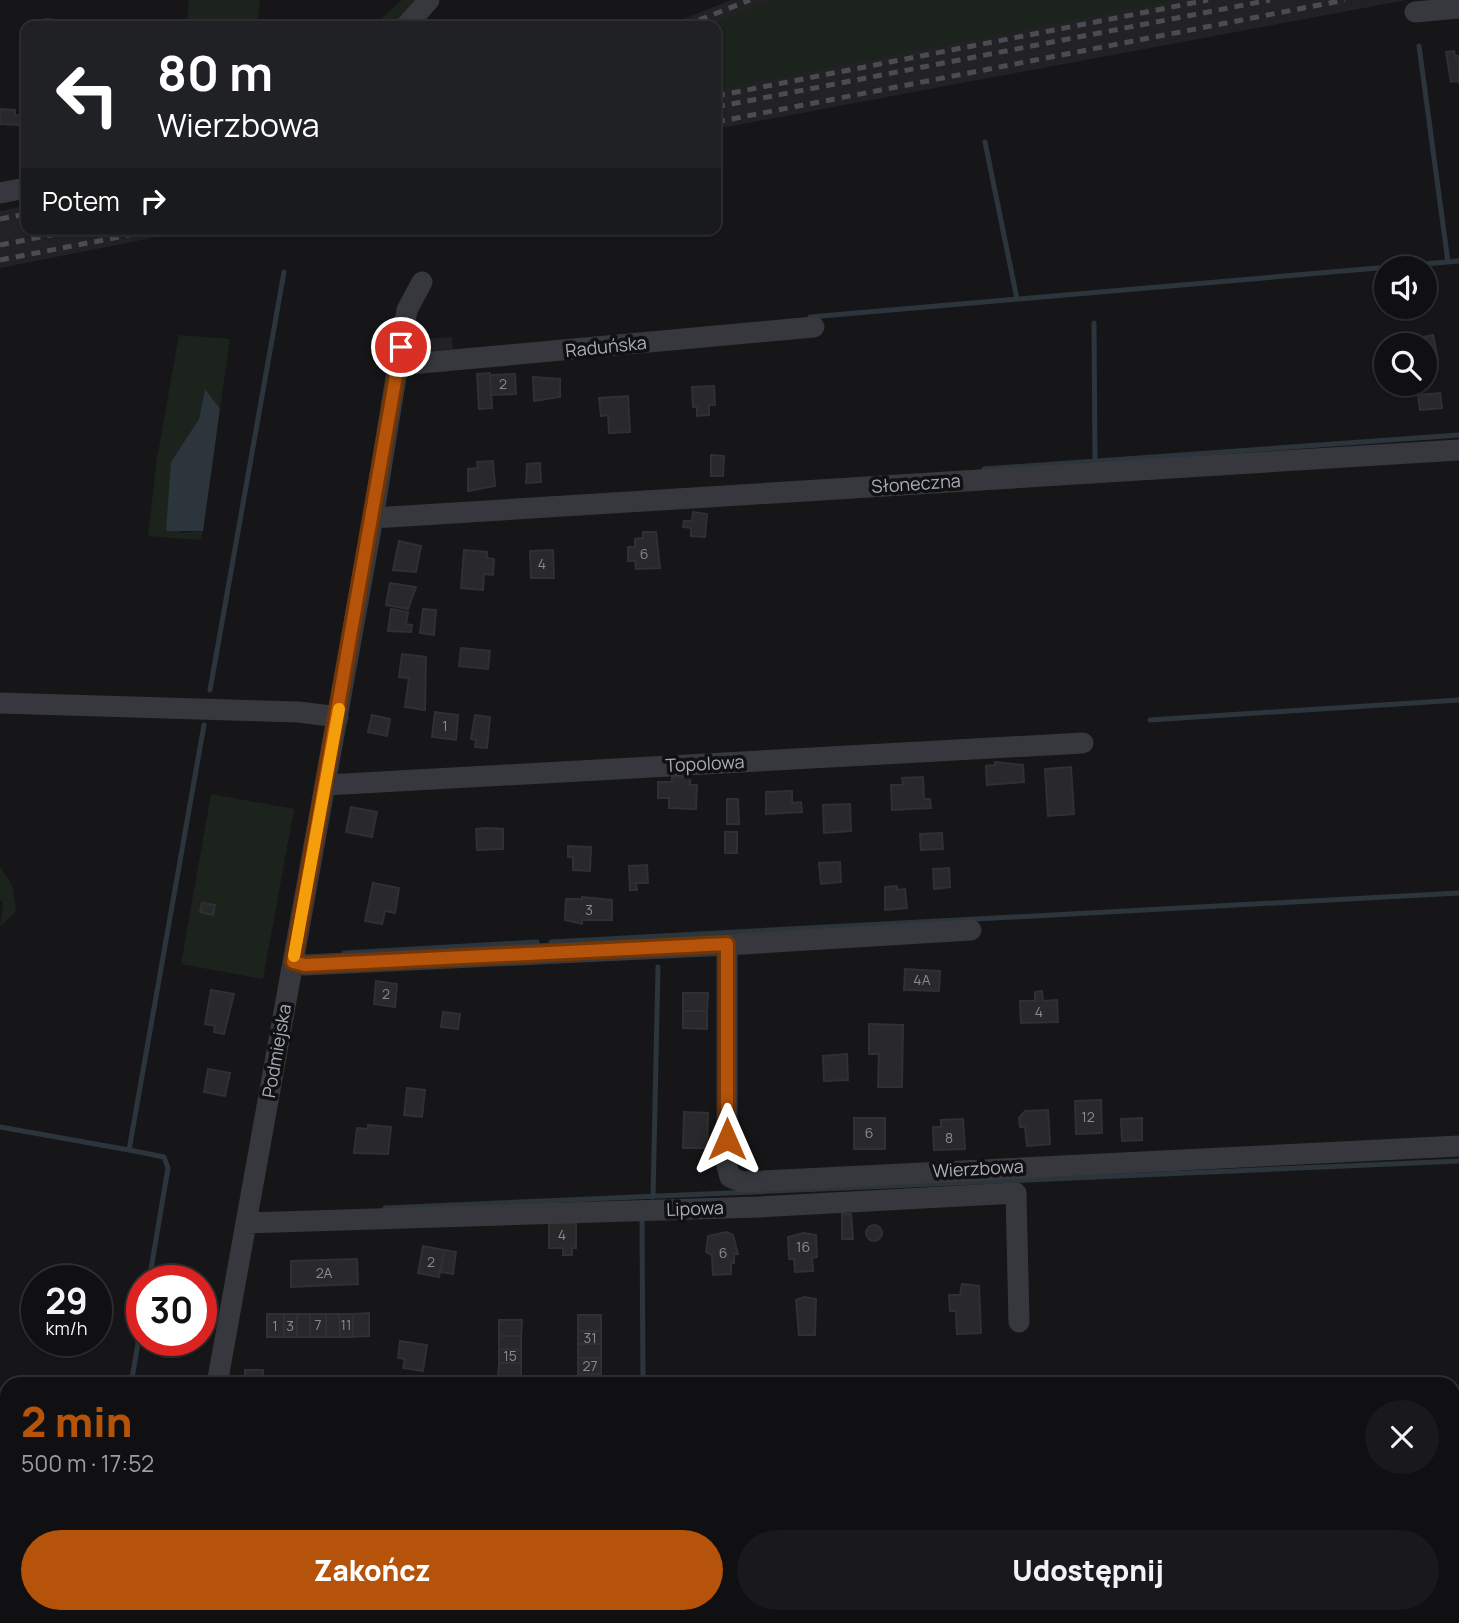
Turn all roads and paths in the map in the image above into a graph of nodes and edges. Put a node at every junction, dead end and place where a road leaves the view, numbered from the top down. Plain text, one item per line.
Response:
1 (429, 0) edge
2 (1459, 8) edge
3 (1415, 12) dead end
4 (410, 21) edge
5 (21, 189) edge
6 (0, 193) edge
7 (422, 282) dead end
8 (814, 327) dead end
9 (399, 365) junction
10 (1459, 450) edge
11 (373, 518) junction
12 (0, 703) edge
13 (338, 718) junction
14 (1083, 743) dead end
15 (326, 785) junction
16 (971, 930) dead end
17 (727, 944) junction
18 (293, 962) junction
19 (1459, 1146) edge
20 (246, 1223) junction
21 (1019, 1322) dead end
22 (218, 1377) edge

1 - 4 street
2 - 3 street
5 - 6 street
7 - 9 street, Podmiejska
8 - 9 street, Raduńska
9 - 11 street, Podmiejska
10 - 11 street, Słoneczna
11 - 13 street, Podmiejska
12 - 13 street
13 - 15 street, Podmiejska
14 - 15 street, Topolowa
15 - 18 street, Podmiejska
16 - 17 street
17 - 18 street
17 - 19 street, Wierzbowa
18 - 20 street, Podmiejska
20 - 21 street, Lipowa
20 - 22 street, Podmiejska

